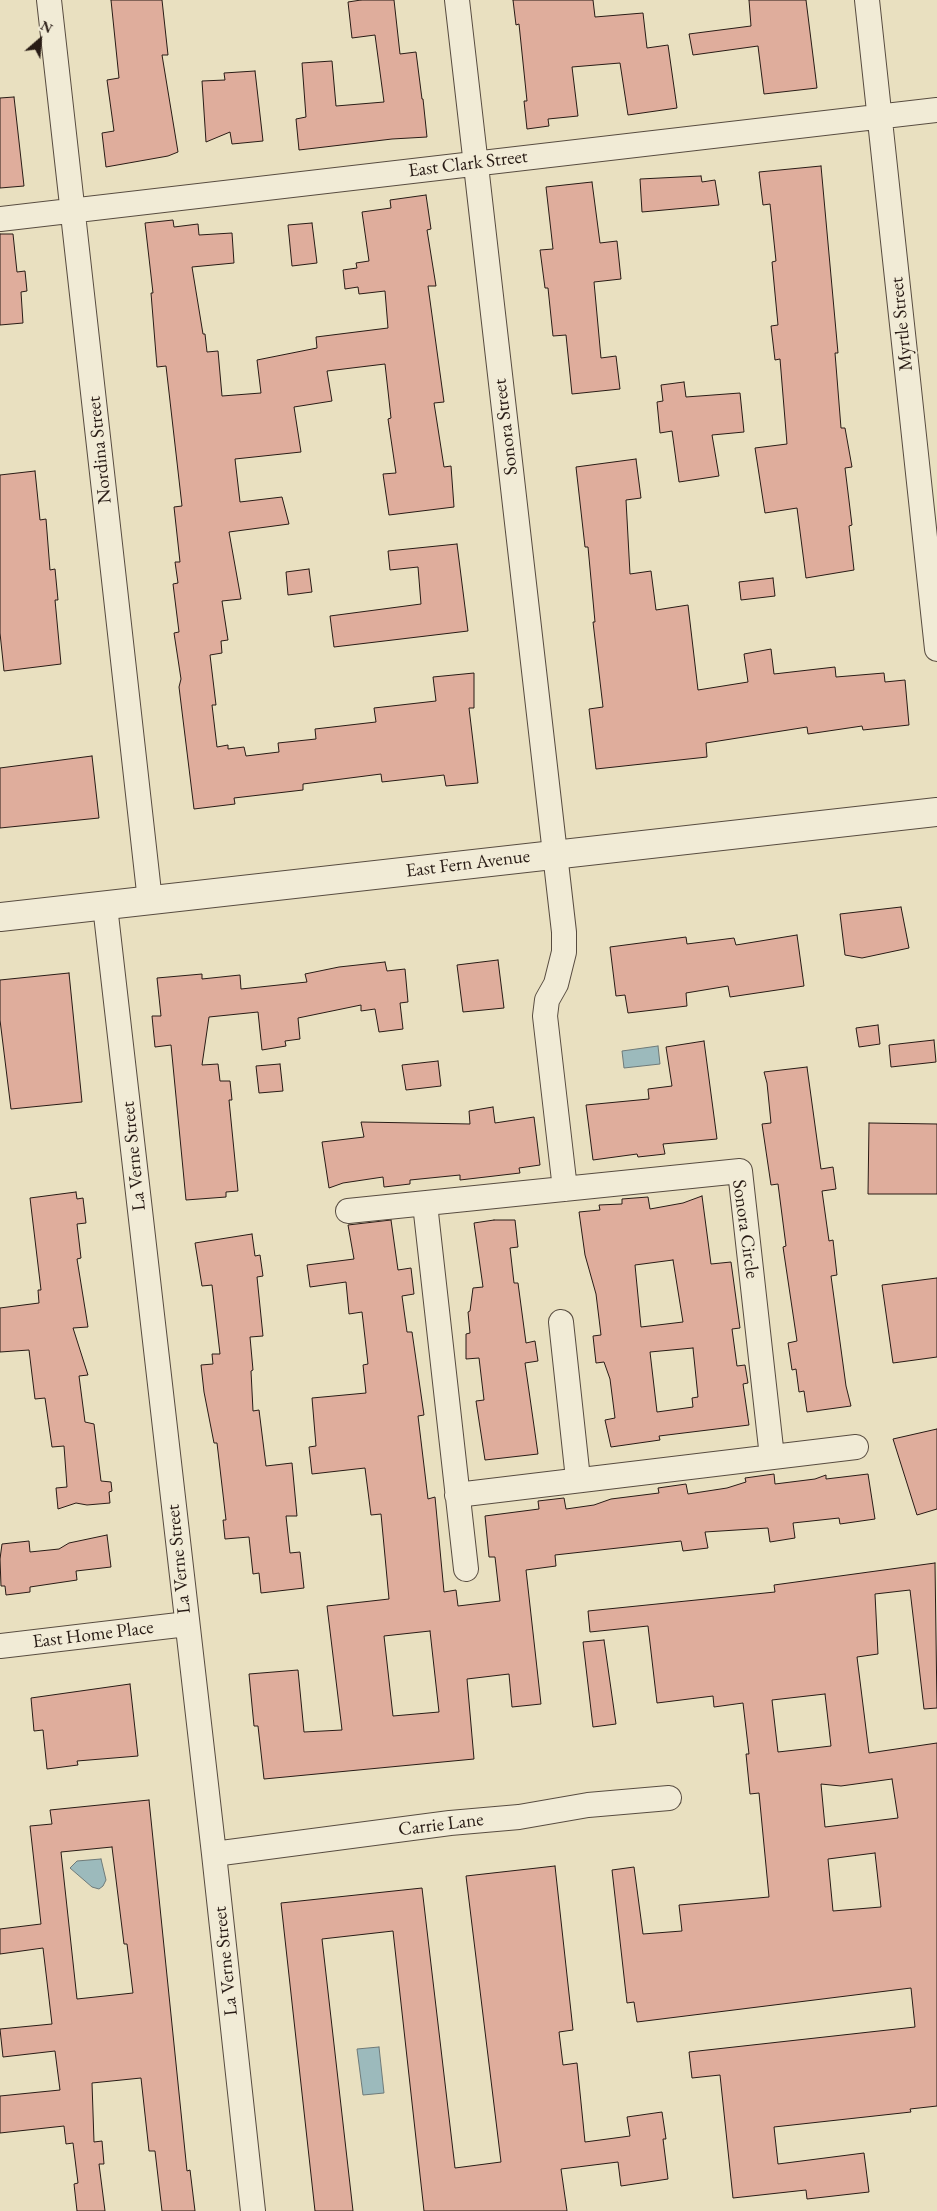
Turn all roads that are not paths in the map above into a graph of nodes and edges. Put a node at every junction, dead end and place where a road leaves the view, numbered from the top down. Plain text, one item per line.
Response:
1 (49, 0) edge
2 (457, 0) edge
3 (867, 0) edge
4 (937, 110) edge
5 (880, 117) junction
6 (476, 163) junction
7 (74, 210) junction
8 (0, 219) edge
9 (937, 649) edge
10 (937, 812) edge
11 (555, 854) junction
12 (150, 901) junction
13 (105, 906) junction
14 (0, 917) edge
15 (565, 1189) junction
16 (425, 1204) junction
17 (348, 1211) dead end
18 (561, 1322) dead end
19 (856, 1446) dead end
20 (772, 1457) junction
21 (578, 1479) junction
22 (456, 1495) junction
23 (466, 1569) dead end
24 (187, 1624) junction
25 (0, 1646) edge
26 (669, 1798) dead end
27 (214, 1854) junction
28 (253, 2211) edge

1 - 7 street, Nordina Street
2 - 6 street, Sonora Street
3 - 5 street, Myrtle Street
4 - 5 street, East Clark Street
5 - 6 street, East Clark Street
5 - 9 street, Myrtle Street
6 - 7 street, East Clark Street
6 - 11 street, Sonora Street
7 - 8 street, East Clark Street
7 - 12 street, Nordina Street
10 - 11 street, East Fern Avenue
11 - 12 street, East Fern Avenue
11 - 15 street
12 - 13 street, East Fern Avenue
13 - 14 street, East Fern Avenue
13 - 24 street, La Verne Street
15 - 16 street, Sonora Circle
15 - 20 street, Sonora Circle
16 - 17 street, Sonora Circle
16 - 22 street
18 - 21 street
19 - 20 street
20 - 21 street
21 - 22 street
22 - 23 street
24 - 25 street, East Home Place
24 - 27 street, La Verne Street
26 - 27 street, Carrie Lane
27 - 28 street, La Verne Street

